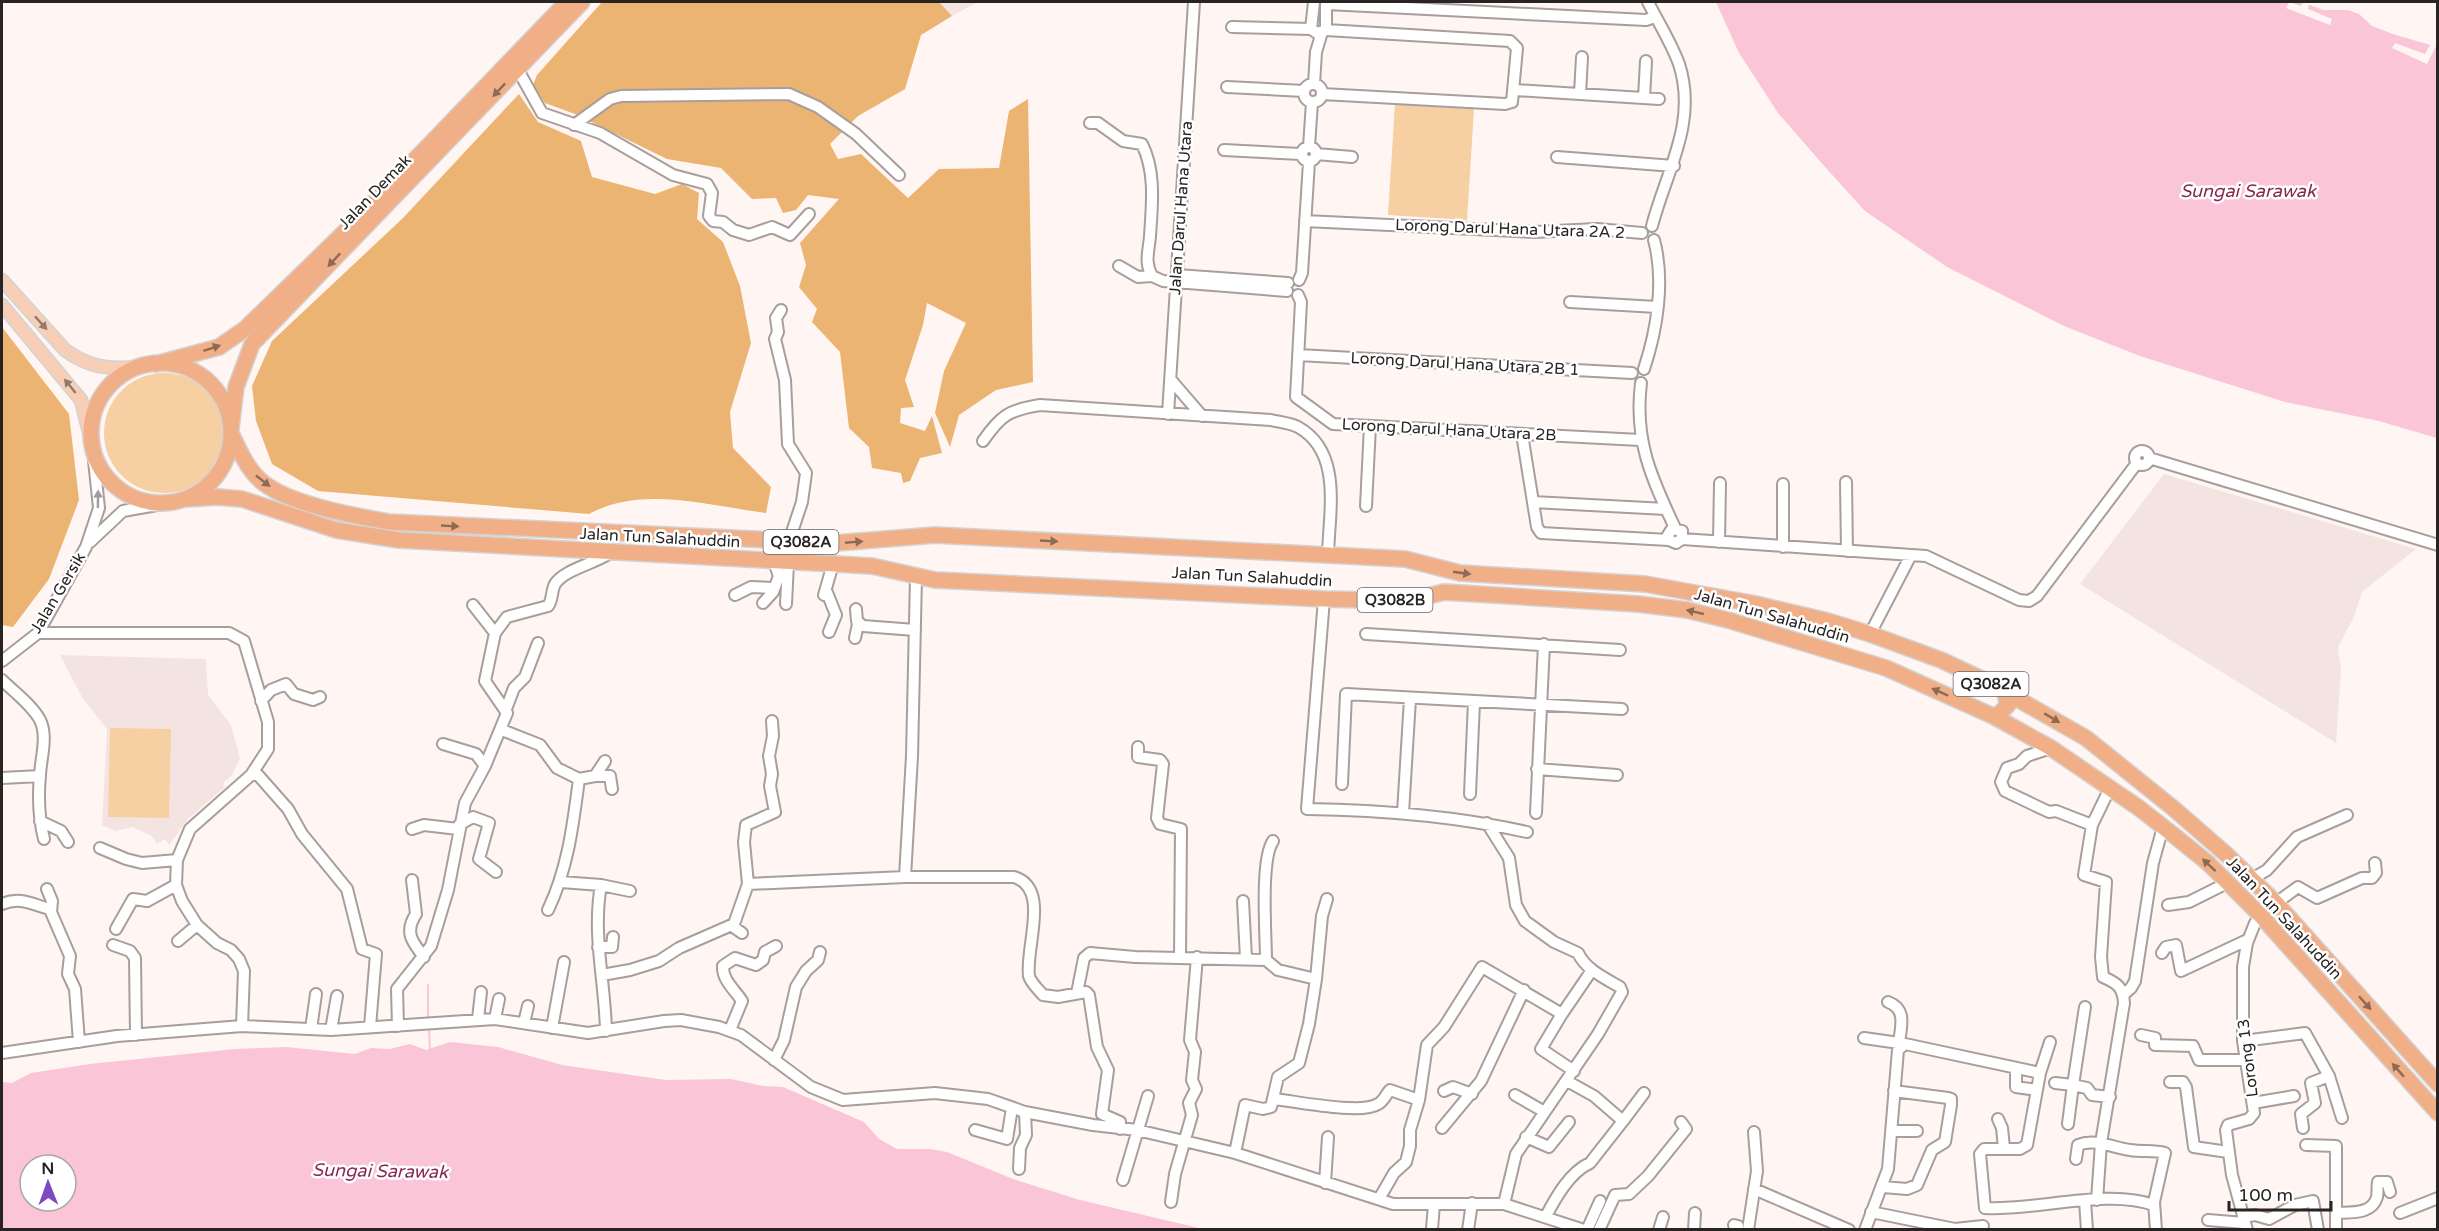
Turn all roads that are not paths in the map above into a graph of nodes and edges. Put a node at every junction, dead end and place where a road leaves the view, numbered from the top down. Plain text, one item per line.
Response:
1 (567, 2) edge
2 (582, 2) edge
3 (1194, 2) edge
4 (1311, 2) edge
5 (1648, 2) edge
6 (1326, 3) edge
7 (1494, 7) edge
8 (1655, 17) junction
9 (1232, 27) dead end
10 (1318, 31) junction
11 (1582, 57) dead end
12 (1646, 61) dead end
13 (518, 70) junction
14 (1314, 84) junction
15 (1227, 87) dead end
16 (1515, 90) junction
17 (1304, 91) junction
18 (1322, 93) junction
19 (1580, 94) junction
20 (1644, 98) junction
21 (1659, 99) dead end
22 (1312, 102) junction
23 (1090, 123) dead end
24 (574, 125) junction
25 (1224, 150) dead end
26 (1309, 154) junction
27 (1352, 157) dead end
28 (1557, 157) dead end
29 (1674, 166) junction
30 (899, 175) dead end
31 (809, 214) dead end
32 (1305, 221) junction
33 (1652, 226) junction
34 (1642, 233) junction
35 (1654, 240) junction
36 (1119, 266) dead end
37 (1152, 276) junction
38 (1177, 279) junction
39 (2, 280) edge
40 (1291, 290) junction
41 (1570, 302) dead end
42 (2, 305) edge
43 (1657, 307) junction
44 (781, 310) dead end
45 (1298, 355) junction
46 (156, 364) junction
47 (137, 368) junction
48 (1644, 369) junction
49 (1632, 373) junction
50 (1171, 380) junction
51 (1641, 382) junction
52 (1168, 414) junction
53 (1202, 416) junction
54 (1370, 426) junction
55 (231, 430) junction
56 (1522, 434) junction
57 (1640, 440) junction
58 (983, 441) dead end
59 (92, 445) junction
60 (1846, 482) dead end
61 (1720, 483) dead end
62 (1783, 484) dead end
63 (184, 499) junction
64 (1533, 502) junction
65 (168, 503) junction
66 (1366, 506) dead end
67 (1666, 509) junction
68 (1675, 528) junction
69 (1682, 539) junction
70 (1669, 540) junction
71 (789, 541) junction
72 (1719, 542) junction
73 (2438, 545) edge
74 (86, 547) junction
75 (1783, 547) junction
76 (1847, 551) junction
77 (610, 553) junction
78 (1328, 555) junction
79 (1911, 555) junction
80 (781, 562) junction
81 (833, 564) junction
82 (916, 577) junction
83 (774, 588) junction
84 (826, 590) junction
85 (735, 595) dead end
86 (1324, 599) junction
87 (763, 603) dead end
88 (786, 604) dead end
89 (473, 605) dead end
90 (824, 605) dead end
91 (856, 609) dead end
92 (858, 624) junction
93 (915, 630) junction
94 (829, 632) dead end
95 (38, 633) junction
96 (495, 633) junction
97 (1366, 634) dead end
98 (1870, 634) junction
99 (855, 638) dead end
100 (538, 643) dead end
101 (1544, 644) junction
102 (1620, 650) dead end
103 (2, 661) edge
104 (2, 680) edge
105 (2004, 690) junction
106 (320, 697) dead end
107 (1410, 699) junction
108 (261, 701) junction
109 (1474, 702) junction
110 (1540, 703) junction
111 (506, 709) junction
112 (1622, 709) dead end
113 (1993, 716) junction
114 (772, 721) dead end
115 (502, 730) junction
116 (443, 744) dead end
117 (1137, 747) dead end
118 (2051, 748) junction
119 (605, 761) dead end
120 (485, 766) junction
121 (1538, 770) junction
122 (251, 775) junction
123 (1617, 775) dead end
124 (40, 776) junction
125 (595, 776) junction
126 (2, 778) edge
127 (579, 779) junction
128 (1342, 784) dead end
129 (2110, 788) junction
130 (612, 789) dead end
131 (1470, 794) dead end
132 (1403, 813) junction
133 (1536, 813) dead end
134 (2347, 815) dead end
135 (40, 821) junction
136 (1487, 823) junction
137 (2092, 825) junction
138 (458, 827) junction
139 (2163, 827) junction
140 (412, 829) dead end
141 (1527, 832) dead end
142 (44, 839) dead end
143 (1273, 841) dead end
144 (69, 842) dead end
145 (100, 848) dead end
146 (177, 860) junction
147 (2375, 863) dead end
148 (496, 872) dead end
149 (905, 877) junction
150 (2252, 879) junction
151 (412, 880) dead end
152 (561, 882) junction
153 (2227, 883) junction
154 (748, 884) junction
155 (176, 885) junction
156 (601, 885) junction
157 (47, 889) dead end
158 (630, 891) dead end
159 (1327, 899) dead end
160 (1243, 901) dead end
161 (2276, 903) junction
162 (2, 904) edge
163 (2168, 905) dead end
164 (50, 909) junction
165 (548, 910) dead end
166 (2262, 917) junction
167 (197, 925) junction
168 (732, 926) junction
169 (116, 929) dead end
170 (742, 933) dead end
171 (613, 937) dead end
172 (178, 940) dead end
173 (2248, 941) junction
174 (113, 945) dead end
175 (776, 946) dead end
176 (598, 947) junction
177 (820, 952) dead end
178 (2162, 953) dead end
179 (424, 957) junction
180 (1180, 957) junction
181 (1197, 957) junction
182 (1246, 958) junction
183 (1266, 960) junction
184 (564, 962) dead end
185 (1592, 970) junction
186 (602, 975) junction
187 (1316, 979) junction
188 (1524, 990) junction
189 (481, 992) dead end
190 (316, 993) dead end
191 (1077, 993) junction
192 (2123, 995) junction
193 (337, 996) dead end
194 (499, 999) dead end
195 (1888, 1002) dead end
196 (528, 1006) dead end
197 (2085, 1007) dead end
198 (1562, 1014) junction
199 (473, 1019) junction
200 (495, 1019) junction
201 (524, 1023) junction
202 (242, 1026) junction
203 (398, 1026) junction
204 (370, 1027) junction
205 (552, 1028) junction
206 (310, 1029) junction
207 (331, 1030) junction
208 (729, 1030) junction
209 (606, 1031) junction
210 (136, 1035) junction
211 (2141, 1035) dead end
212 (1864, 1038) dead end
213 (79, 1041) junction
214 (2243, 1041) junction
215 (2050, 1042) dead end
216 (1900, 1044) junction
217 (2, 1053) edge
218 (774, 1060) junction
219 (2245, 1060) junction
220 (2016, 1068) junction
221 (2040, 1072) junction
222 (1571, 1076) junction
223 (2329, 1076) junction
224 (2170, 1082) dead end
225 (2055, 1083) dead end
226 (2438, 1084) edge
227 (2073, 1085) junction
228 (2037, 1090) junction
229 (1444, 1091) dead end
230 (1894, 1091) junction
231 (1644, 1093) dead end
232 (1472, 1094) junction
233 (1515, 1095) dead end
234 (1148, 1096) dead end
235 (2294, 1096) dead end
236 (2110, 1097) junction
237 (1274, 1098) junction
238 (1419, 1100) junction
239 (2253, 1104) junction
240 (1012, 1108) junction
241 (1025, 1112) junction
242 (1543, 1112) junction
243 (2438, 1113) edge
244 (2342, 1118) dead end
245 (1998, 1119) dead end
246 (1623, 1121) junction
247 (1569, 1122) dead end
248 (1681, 1122) dead end
249 (2068, 1124) dead end
250 (1442, 1128) dead end
251 (2303, 1128) dead end
252 (1120, 1129) junction
253 (975, 1130) dead end
254 (1137, 1130) junction
255 (1892, 1131) junction
256 (1917, 1131) dead end
257 (1754, 1132) dead end
258 (1328, 1137) dead end
259 (1526, 1137) junction
260 (1184, 1141) junction
261 (2101, 1143) junction
262 (2306, 1145) dead end
263 (2004, 1148) junction
264 (2228, 1152) junction
265 (1235, 1153) junction
266 (2076, 1159) dead end
267 (1019, 1169) dead end
268 (1123, 1180) dead end
269 (1325, 1183) junction
270 (1883, 1187) junction
271 (1755, 1189) junction
272 (2390, 1192) dead end
273 (2438, 1198) edge
274 (1379, 1199) junction
275 (2097, 1200) junction
276 (1600, 1201) dead end
277 (2085, 1201) junction
278 (1171, 1202) dead end
279 (1472, 1203) junction
280 (1434, 1204) junction
281 (1504, 1204) junction
282 (2154, 1205) junction
283 (1985, 1208) junction
284 (1871, 1212) junction
285 (1695, 1213) dead end
286 (2336, 1213) junction
287 (2400, 1213) dead end
288 (1546, 1216) junction
289 (1663, 1217) dead end
290 (2208, 1220) dead end
291 (2244, 1223) edge
292 (1571, 1227) edge
293 (1983, 1228) edge
294 (1432, 1229) edge
295 (1468, 1230) edge
296 (1585, 1230) edge
297 (1599, 1230) edge
298 (1659, 1230) edge
299 (1694, 1230) edge
300 (1748, 1230) edge
301 (1849, 1230) edge
302 (1865, 1230) edge
303 (2087, 1230) edge
304 (2156, 1230) edge
305 (2318, 1230) edge
306 (2336, 1230) edge

46 -> 1 highway, Jalan Demak
2 - 13 highway, Jalan Demak
3 - 38 street, Jalan Darul Hana Utara
4 - 10 street
5 - 8 street
6 - 7 street
6 - 10 street
7 - 8 street
8 - 29 street
9 - 10 street
10 - 14 street
10 - 16 street
11 - 19 street
12 - 20 street
13 - 24 street
13 -> 55 highway, Jalan Demak
14 - 17 street
14 - 18 street
15 - 17 street
16 - 18 street
16 - 19 street
17 - 22 street
18 - 22 street
19 - 20 street
20 - 21 street
22 - 26 street
23 - 37 street
24 - 30 street
24 - 31 street
25 - 26 street
26 - 27 street
26 - 32 street
28 - 29 street
29 - 33 street
32 - 34 street, Lorong Darul Hana Utara 2A 2
32 - 40 street
33 - 34 street
33 - 35 street
34 - 35 street
35 - 43 street
36 - 37 street
37 - 38 street
38 - 40 street
38 - 50 street, Jalan Darul Hana Utara
39 -> 47 main road
40 - 45 street, Lorong Darul Hana Utara 2B
41 - 43 street
59 -> 42 main road
43 - 48 street
44 - 71 street
45 - 49 street, Lorong Darul Hana Utara 2B 1
45 - 54 street, Lorong Darul Hana Utara 2B
46 - 47 highway
46 - 55 highway
47 - 59 highway
48 - 49 street
48 - 51 street
49 - 51 street
50 - 52 street, Jalan Darul Hana Utara
50 - 53 street
51 - 57 street
52 - 53 street
52 - 58 street
53 - 78 street
54 - 56 street, Lorong Darul Hana Utara 2B
54 - 66 street
55 - 63 highway
55 -> 71 highway, Jalan Tun Salahuddin / Q3082A
56 - 57 street, Lorong Darul Hana Utara 2B
56 - 64 street
57 - 67 street
59 - 65 highway
74 -> 59 street
60 - 76 street
61 - 72 street
62 - 75 street
63 - 65 highway
63 - 77 highway, Jalan Tun Salahuddin / Q3082B
64 - 67 street
64 - 70 street
65 - 74 street
67 - 68 street
68 - 69 street
68 - 70 street
69 - 70 street
69 - 72 street
71 -> 78 highway, Jalan Tun Salahuddin / Q3082A
72 - 75 street
73 - 79 street
74 - 95 street, Jalan Gersik
75 - 76 street
76 - 79 street
77 - 80 highway, Jalan Tun Salahuddin / Q3082B
77 - 96 street
78 -> 98 highway, Jalan Tun Salahuddin / Q3082A
79 - 98 street
80 - 81 highway, Jalan Tun Salahuddin / Q3082B
80 - 83 street
80 - 88 street
81 - 82 highway, Jalan Tun Salahuddin / Q3082B
81 - 84 street
82 - 86 highway, Jalan Tun Salahuddin / Q3082B
82 - 93 street
83 - 85 street
83 - 87 street
84 - 90 street
84 - 94 street
113 -> 86 highway, Jalan Tun Salahuddin / Q3082B
86 - 132 street
89 - 96 street
91 - 92 street
92 - 93 street
92 - 99 street
93 - 149 street
95 - 103 street, Jalan Gersik
95 - 108 street
96 - 111 street
97 - 101 street
98 - 105 highway, Jalan Tun Salahuddin / Q3082A
100 - 111 street
101 - 102 street
101 - 110 street
104 - 124 street
105 - 113 highway
105 -> 150 highway, Jalan Tun Salahuddin / Q3082A
106 - 108 street
107 - 109 street
107 - 128 street
107 - 132 street
108 - 122 street
109 - 110 street
109 - 131 street
110 - 112 street
110 - 121 street
111 - 115 street
113 - 118 highway, Jalan Tun Salahuddin / Q3082B
114 - 154 street
115 - 120 street
115 - 127 street
116 - 120 street
117 - 180 street
118 - 129 highway, Jalan Tun Salahuddin / Q3082B
118 - 137 street
119 - 125 street
120 - 138 street
121 - 123 street
121 - 133 street
122 - 146 street
122 - 204 street
124 - 126 street
124 - 135 street
125 - 127 street
125 - 130 street
127 - 152 street
129 - 137 street
129 - 139 highway, Jalan Tun Salahuddin / Q3082B
132 - 136 street
134 - 150 street
135 - 142 street
135 - 144 street
136 - 141 street
136 - 185 street
137 - 192 street
138 - 140 street
138 - 148 street
138 - 179 street
153 -> 139 highway, Jalan Tun Salahuddin / Q3082B
139 - 192 street
143 - 183 street
145 - 146 street
146 - 155 street
147 - 161 street
149 - 154 street
149 - 191 street
150 - 161 highway, Jalan Tun Salahuddin / Q3082A
151 - 179 street
152 - 156 street
152 - 165 street
153 - 163 street
153 - 166 highway, Jalan Tun Salahuddin / Q3082B
154 - 168 street
155 - 167 street
155 - 169 street
156 - 158 street
156 - 176 street
157 - 164 street
159 - 187 street
160 - 182 street
161 -> 226 highway, Jalan Tun Salahuddin / Q3082A
162 - 164 street
164 - 213 street
166 - 173 street
243 -> 166 highway, Jalan Tun Salahuddin / Q3082B
167 - 172 street
167 - 202 street
168 - 170 street
168 - 186 street
171 - 176 street
173 - 178 street
173 - 214 street, Lorong 13
174 - 210 street
175 - 208 street
176 - 186 street
177 - 218 street
179 - 203 street
180 - 181 street
180 - 191 street
181 - 182 street
181 - 260 street
182 - 183 street
183 - 187 street
184 - 205 street
185 - 198 street
185 - 222 street
186 - 209 street
187 - 237 street
188 - 198 street
188 - 232 street
188 - 238 street
189 - 199 street
190 - 206 street
191 - 252 street
192 - 236 street
193 - 207 street
194 - 200 street
195 - 216 street
196 - 201 street
197 - 227 street
198 - 222 street
199 - 200 street
199 - 203 street
200 - 201 street
201 - 205 street
202 - 206 street
202 - 210 street
203 - 204 street
204 - 207 street
205 - 209 street
206 - 207 street
208 - 209 street
208 - 218 street
210 - 213 street
211 - 219 street
212 - 216 street
213 - 217 street
214 - 219 street, Lorong 13
214 - 223 street
215 - 221 street
216 - 220 street
216 - 230 street
218 - 240 street
219 - 239 street, Lorong 13
220 - 221 street
220 - 228 street
221 - 228 street
222 - 242 street
222 - 246 street
223 - 244 street
223 - 251 street
224 - 264 street
225 - 227 street
227 - 236 street
227 - 249 street
228 - 263 street
229 - 232 street
230 - 255 street
230 - 270 street
231 - 246 street
232 - 250 street
233 - 242 street
234 - 254 street
235 - 239 street
236 - 261 street
237 - 238 street
237 - 265 street
238 - 274 street
239 - 264 street, Lorong 13
240 - 241 street
240 - 253 street
241 - 252 street
241 - 267 street
242 - 259 street
245 - 263 street
246 - 288 street
247 - 259 street
248 - 297 street
252 - 254 street
254 - 260 street
254 - 268 street
255 - 256 street
255 - 270 street
257 - 271 street
258 - 269 street
259 - 281 street
260 - 265 street
260 - 278 street
261 - 266 street
261 - 275 street
261 - 282 street
262 - 286 street
263 - 283 street
264 - 291 street, Lorong 13
265 - 269 street
269 - 274 street
270 - 284 street
271 - 300 street
271 - 301 street
272 - 286 street
273 - 287 street
274 - 280 street
275 - 277 street
275 - 282 street
276 - 296 street
277 - 283 street
277 - 303 street
279 - 280 street
279 - 281 street
279 - 295 street
280 - 294 street
281 - 288 street
282 - 304 street
283 - 293 street
284 - 293 street
284 - 302 street
285 - 299 street
286 - 306 street
288 - 292 street
289 - 298 street
290 - 291 street
291 - 305 street
292 - 296 street

